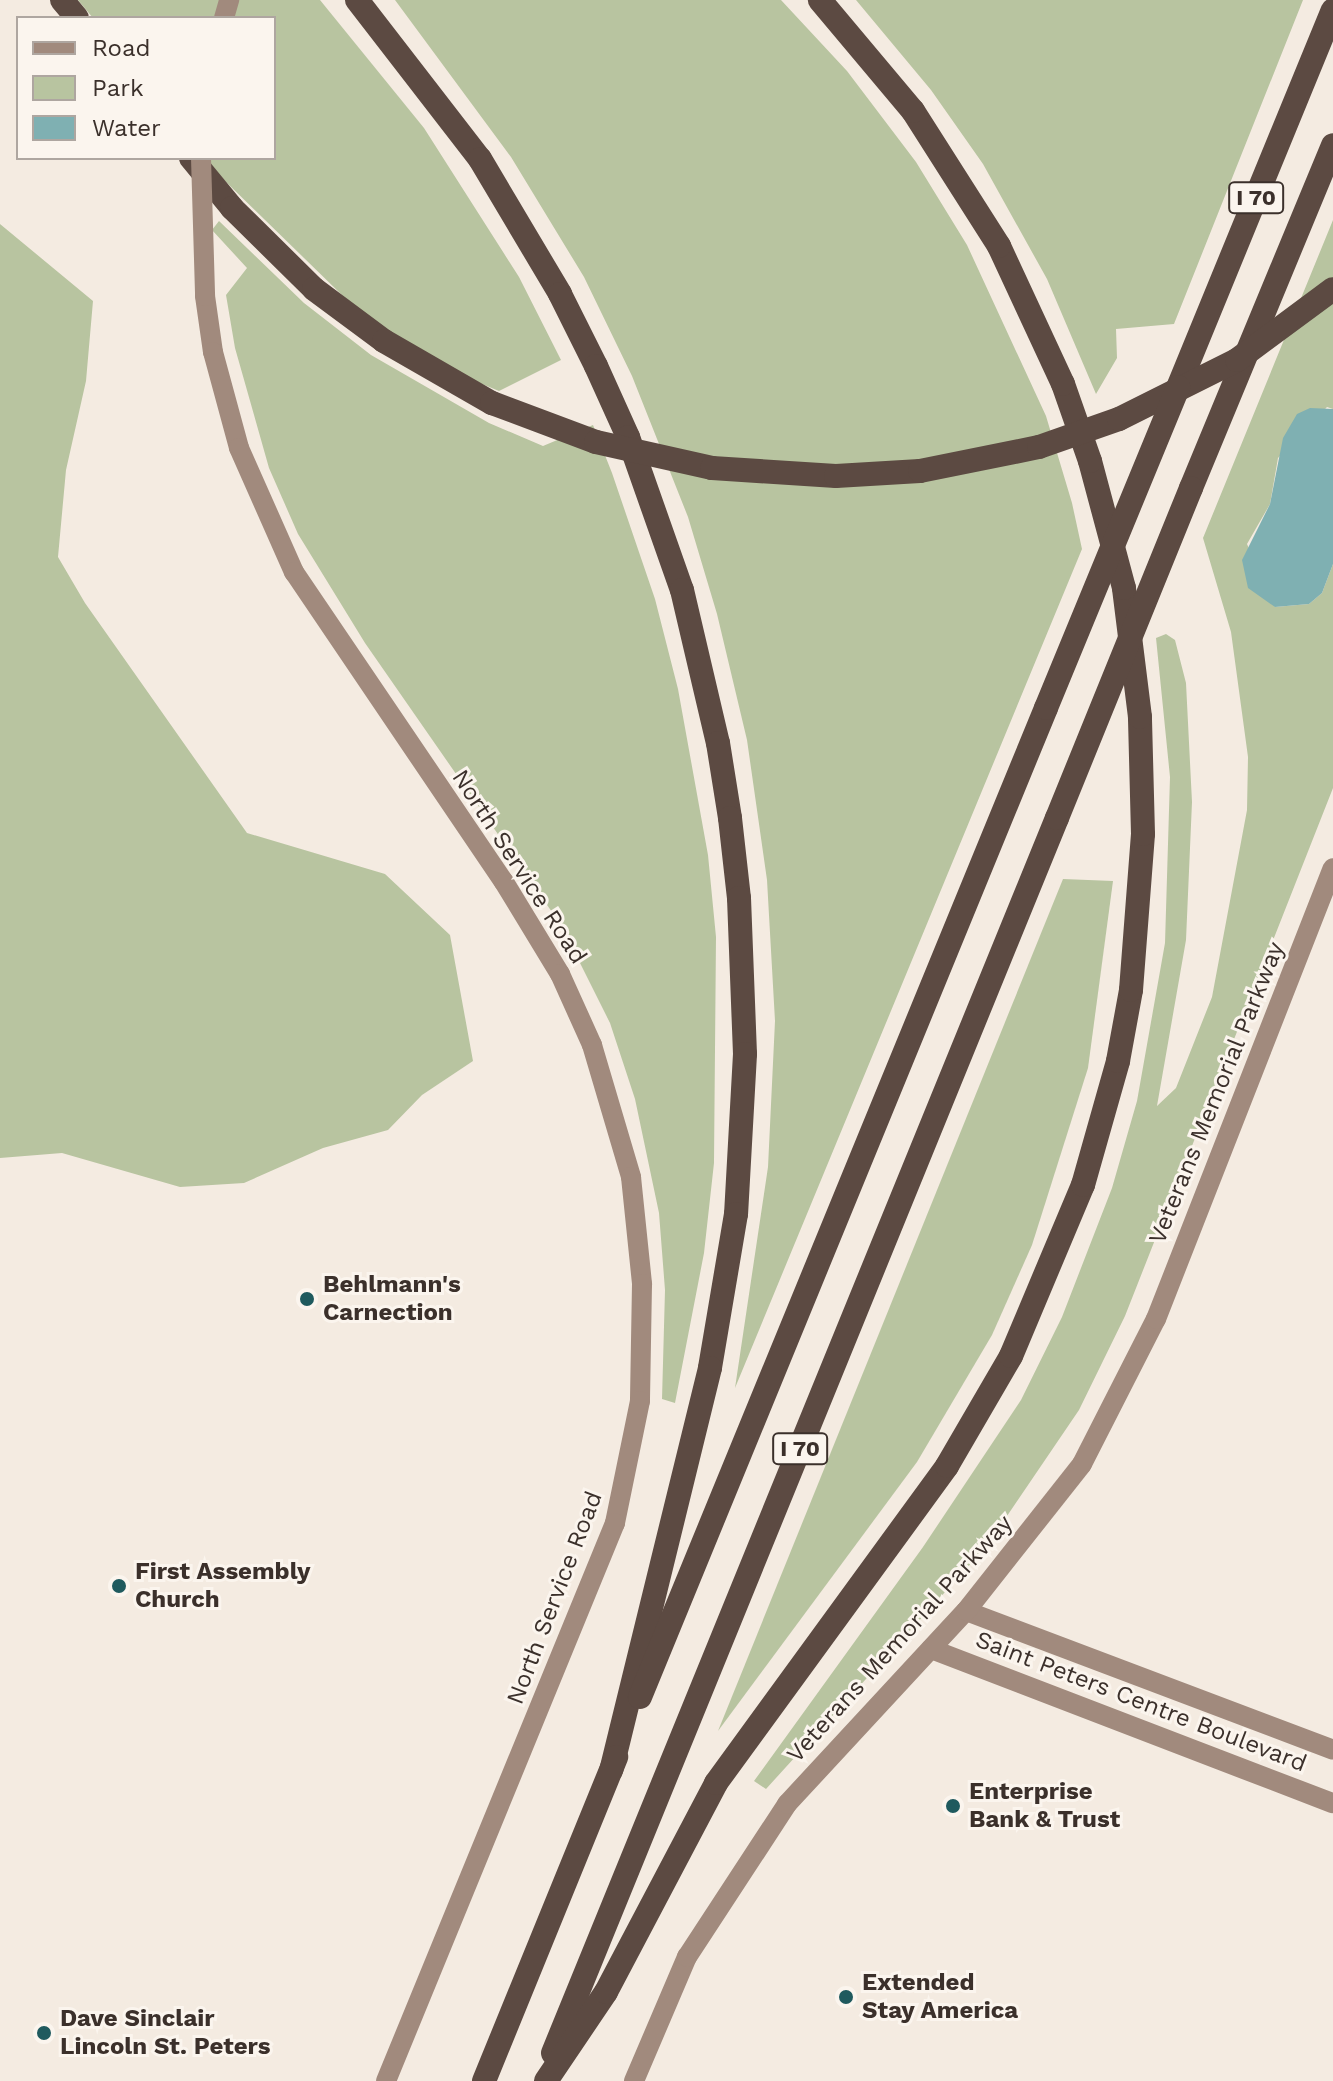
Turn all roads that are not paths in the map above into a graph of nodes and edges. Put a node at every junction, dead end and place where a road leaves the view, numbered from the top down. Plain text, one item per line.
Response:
1 (62, 0) edge
2 (357, 0) edge
3 (820, 0) edge
4 (1333, 10) edge
5 (75, 16) edge
6 (1333, 145) edge
7 (193, 160) edge
8 (201, 160) edge
9 (1333, 289) edge
10 (1333, 868) edge
11 (966, 1611) junction
12 (931, 1649) junction
13 (1333, 1750) edge
14 (611, 1770) junction
15 (1333, 1803) edge
16 (386, 2081) edge
17 (484, 2081) edge
18 (544, 2081) edge
19 (634, 2081) edge

1 - 5 highway
2 - 14 highway
3 - 18 highway
4 - 14 highway, I 70, bridge
6 - 18 highway, I 70, bridge
7 - 9 highway, bridge
8 - 16 street, North Service Road, bridge
10 - 11 street, Veterans Memorial Parkway
11 - 12 street, Veterans Memorial Parkway
11 - 13 street, Saint Peters Centre Boulevard
12 - 15 street, Saint Peters Centre Boulevard
12 - 19 street, Veterans Memorial Parkway
14 - 17 highway, I 70

